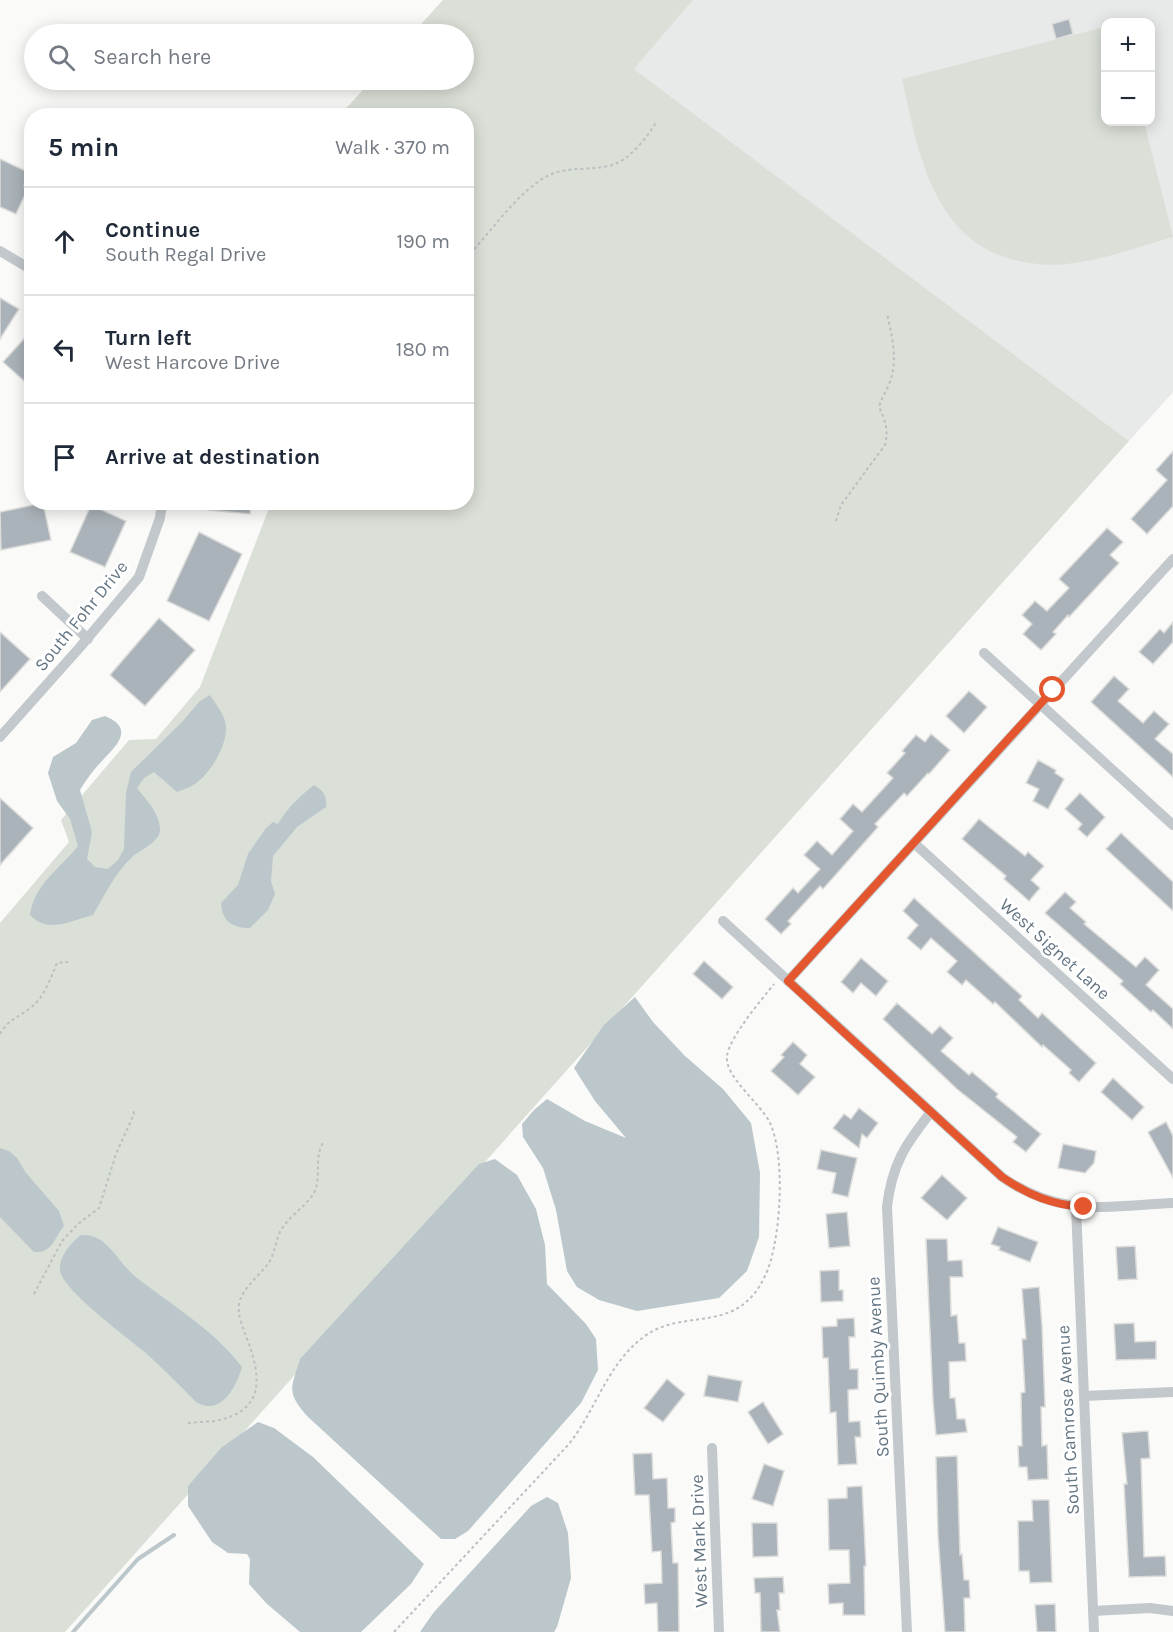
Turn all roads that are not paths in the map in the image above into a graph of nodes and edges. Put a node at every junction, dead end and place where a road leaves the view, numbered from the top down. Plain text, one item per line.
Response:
1 (0, 251) edge
2 (24, 265) edge
3 (161, 510) edge
4 (1171, 565) edge
5 (42, 596) dead end
6 (88, 639) junction
7 (984, 653) dead end
8 (1041, 705) junction
9 (0, 737) edge
10 (1173, 825) edge
11 (914, 843) junction
12 (723, 921) dead end
13 (785, 978) junction
14 (1173, 1079) edge
15 (931, 1112) junction
16 (1173, 1203) edge
17 (1076, 1207) junction
18 (1173, 1392) edge
19 (1084, 1396) junction
20 (712, 1448) dead end
21 (1093, 1611) junction
22 (1173, 1611) edge
23 (719, 1632) edge
24 (907, 1632) edge
25 (1094, 1632) edge

1 - 2 street
3 - 6 street, South Fohr Drive
4 - 8 street
5 - 6 street
6 - 9 street, South Fohr Drive
7 - 8 street
8 - 10 street
8 - 11 street
11 - 13 street
11 - 14 street, West Signet Lane
12 - 13 street
13 - 15 street
15 - 17 street
15 - 24 street, South Quimby Avenue
16 - 17 street
17 - 19 street, South Camrose Avenue
18 - 19 street
19 - 21 street, South Camrose Avenue
20 - 23 street, West Mark Drive
21 - 22 street
21 - 25 street, South Camrose Avenue

